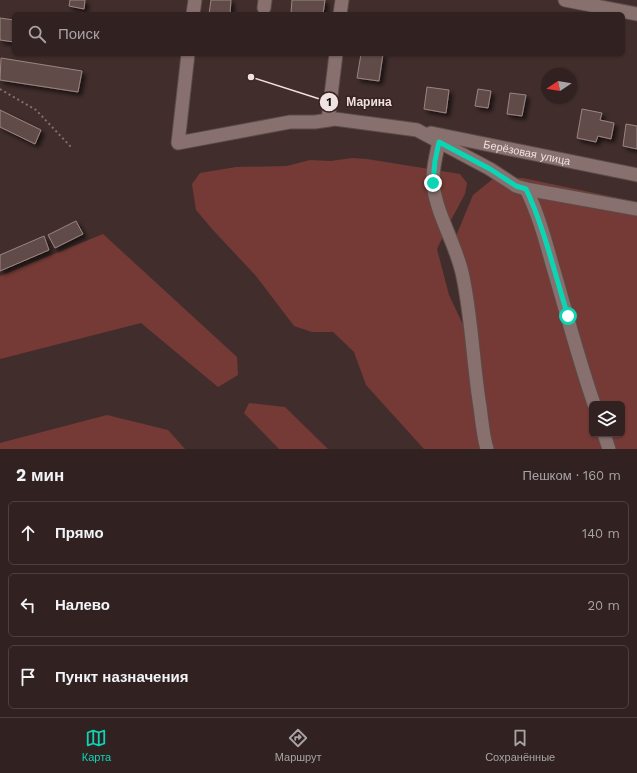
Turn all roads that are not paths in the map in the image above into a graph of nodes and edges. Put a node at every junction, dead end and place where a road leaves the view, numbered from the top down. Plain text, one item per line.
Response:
1 (195, 0) edge
2 (342, 0) edge
3 (564, 0) edge
4 (193, 12) edge
5 (340, 12) edge
6 (637, 14) edge
7 (188, 56) edge
8 (336, 56) edge
9 (328, 120) junction
10 (417, 130) junction
11 (439, 142) junction
12 (637, 175) edge
13 (526, 189) junction
14 (637, 209) edge
15 (593, 401) edge
16 (605, 437) edge
17 (487, 449) edge
18 (609, 449) edge

1 - 4 street
2 - 5 street
3 - 6 street
7 - 9 street, Берёзовая улица
8 - 9 street
9 - 10 street, Берёзовая улица
10 - 11 street
10 - 12 street, Берёзовая улица
11 - 13 street
11 - 17 street
13 - 14 street
13 - 15 street
16 - 18 street

